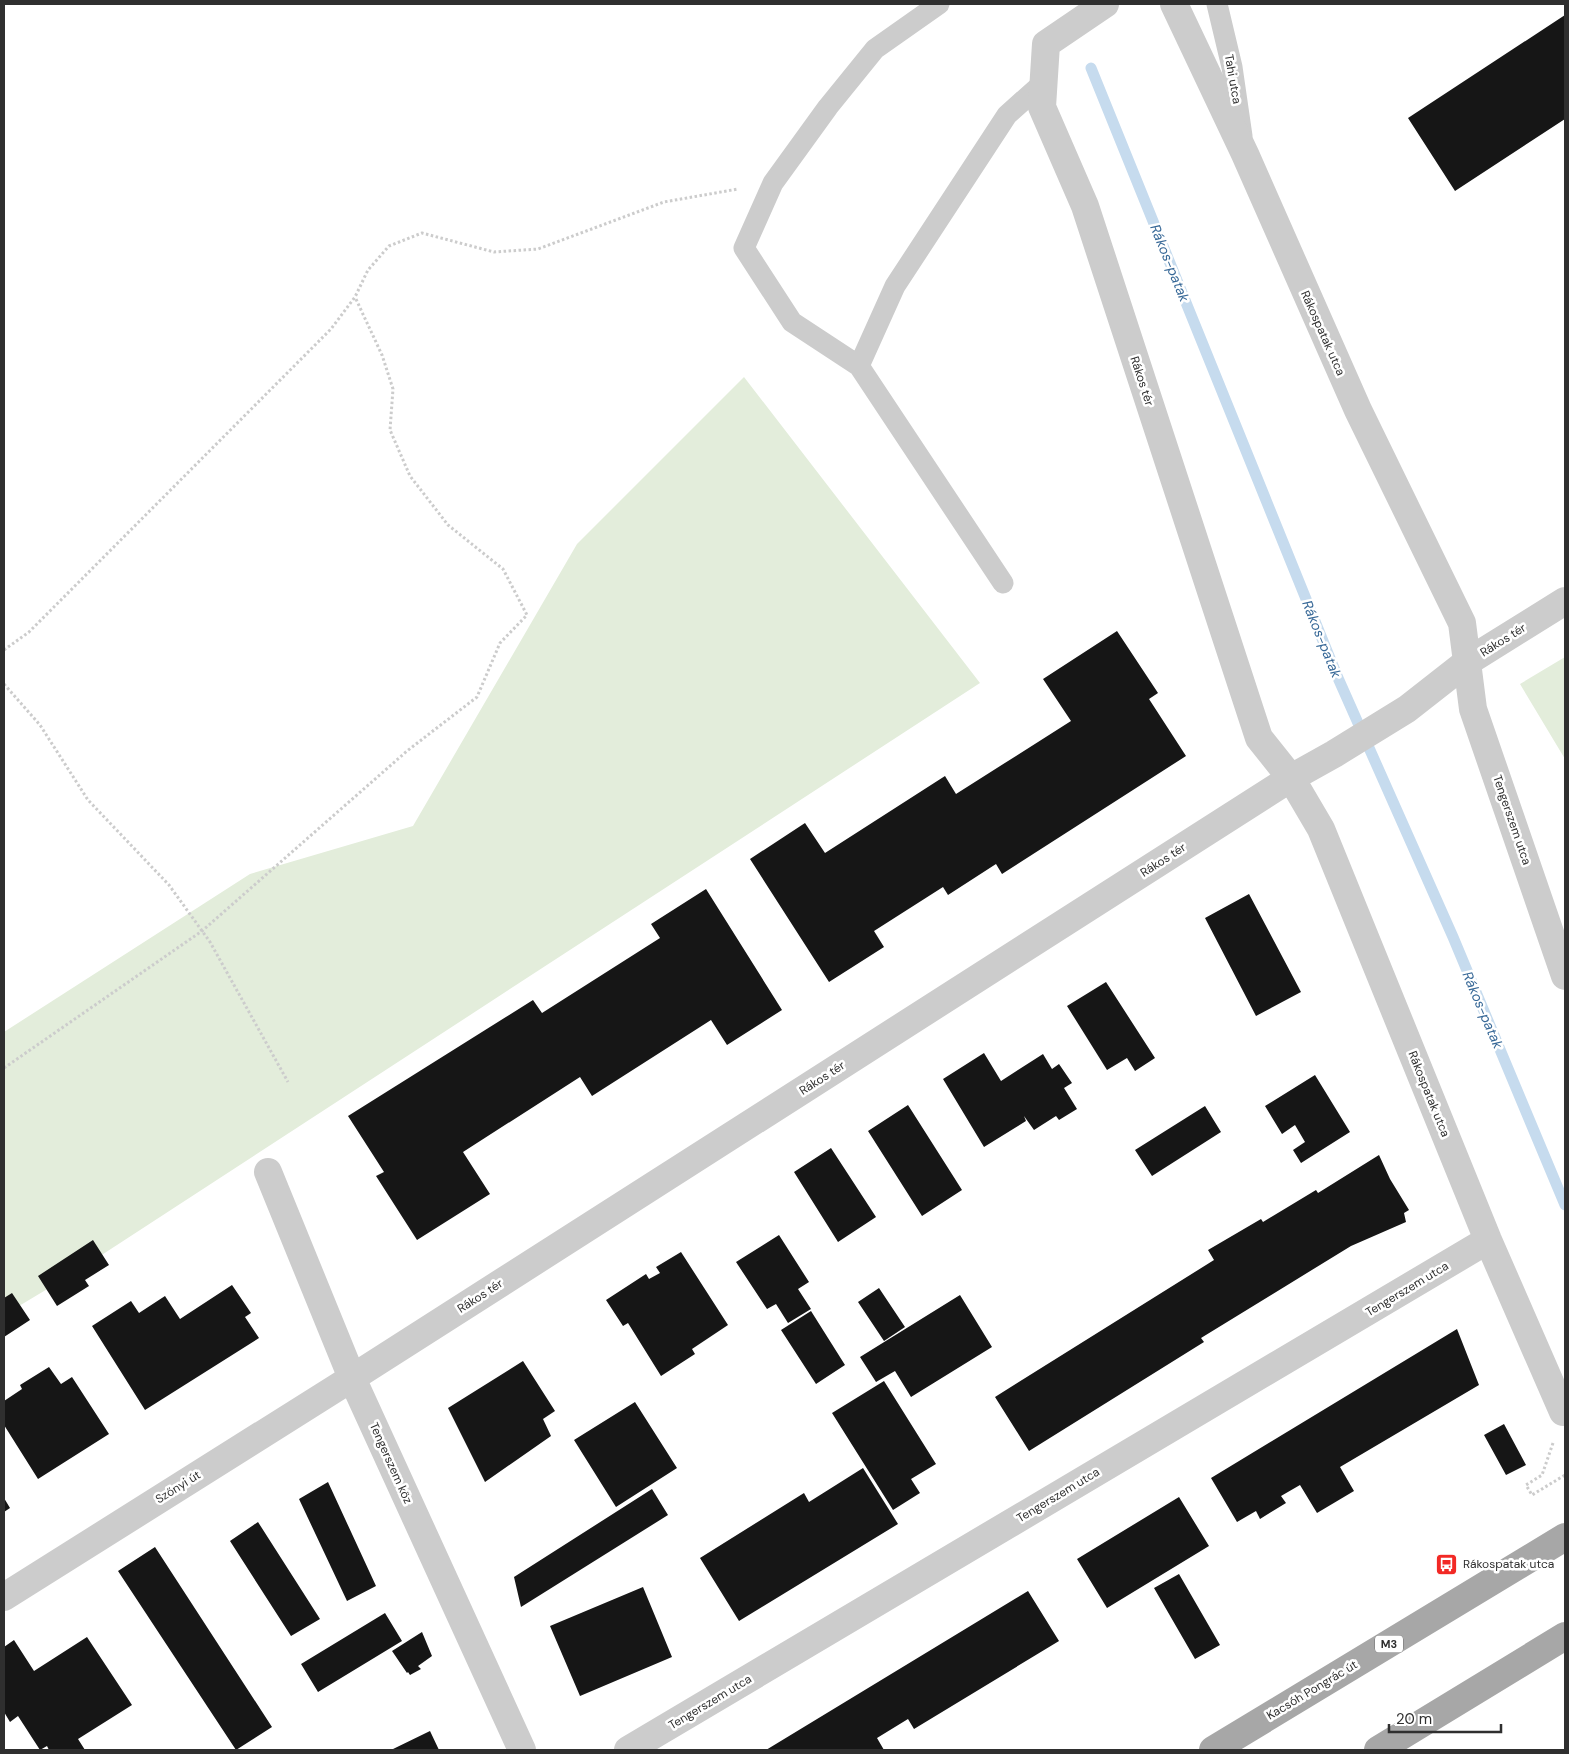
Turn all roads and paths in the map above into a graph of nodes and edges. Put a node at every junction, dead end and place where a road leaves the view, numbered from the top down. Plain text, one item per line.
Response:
1 (939, 4) edge
2 (1105, 4) edge
3 (1174, 4) edge
4 (1217, 4) edge
5 (1044, 82) junction
6 (1245, 154) junction
7 (773, 183) junction
8 (355, 297) junction
9 (859, 366) junction
10 (1003, 583) dead end
11 (1565, 601) edge
12 (4, 650) edge
13 (1467, 662) junction
14 (4, 684) edge
15 (1291, 778) junction
16 (202, 931) junction
17 (1565, 976) edge
18 (4, 1068) edge
19 (288, 1082) dead end
20 (268, 1172) dead end
21 (1488, 1240) junction
22 (352, 1378) junction
23 (1563, 1412) joint
24 (1565, 1476) edge
25 (1565, 1537) edge
26 (4, 1596) edge
27 (1565, 1636) edge
28 (522, 1750) edge
29 (628, 1750) edge
30 (1213, 1750) edge
31 (1378, 1750) edge

1 - 7 lane
2 - 5 street, Rákos tér
3 - 6 street, Rákospatak utca
4 - 6 lane, Tahi utca
5 - 9 lane
5 - 15 street, Rákos tér
6 - 13 street, Rákospatak utca
7 - 8 path
7 - 9 lane
8 - 12 path
8 - 16 path
9 - 10 lane
11 - 13 street, Rákos tér
13 - 15 street, Rákos tér
13 - 17 street, Tengerszem utca
14 - 16 path
15 - 21 street, Rákospatak utca
15 - 22 street, Rákos tér
16 - 18 path
16 - 19 path
20 - 22 street, Tengerszem köz
21 - 23 street, Rákospatak utca
21 - 29 street, Tengerszem utca
22 - 26 street, Szőnyi út
22 - 28 street, Tengerszem köz
23 - 24 path
25 - 30 main road, Kacsóh Pongrác út / M3
27 - 31 main road

